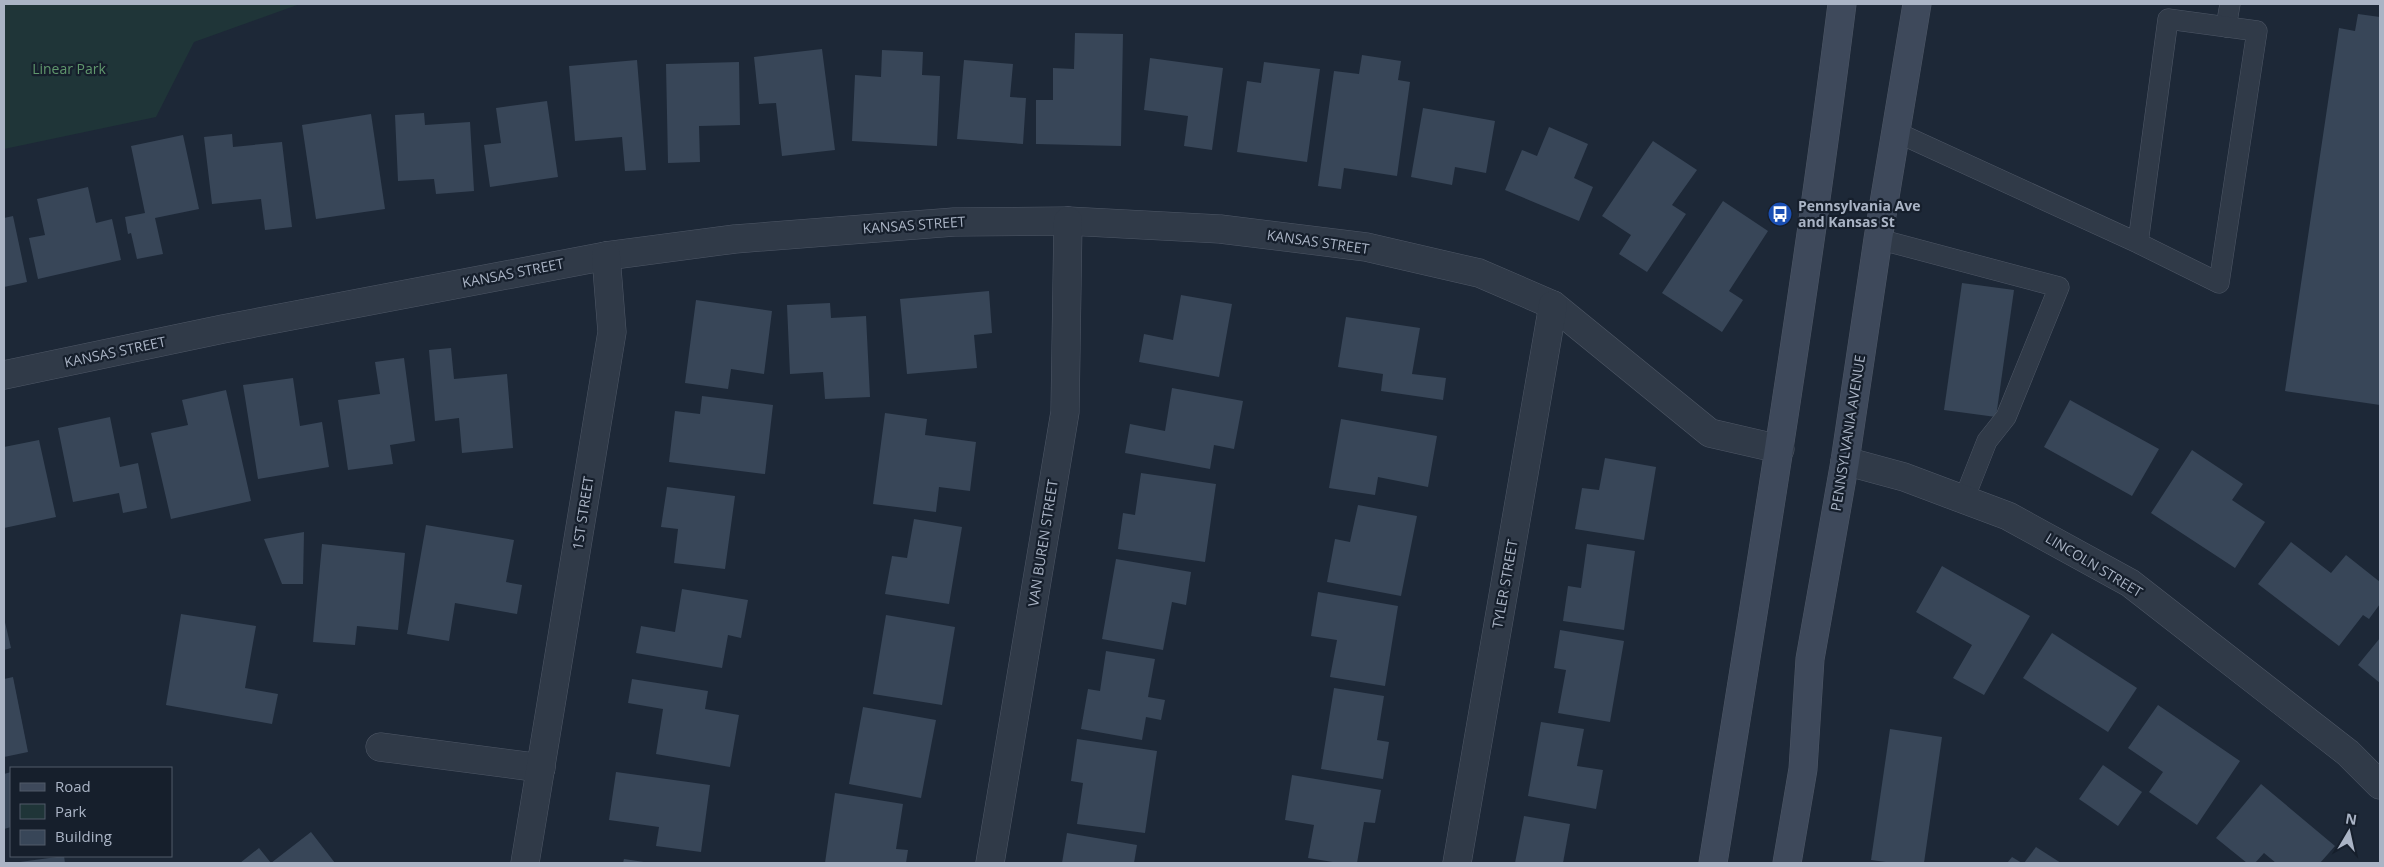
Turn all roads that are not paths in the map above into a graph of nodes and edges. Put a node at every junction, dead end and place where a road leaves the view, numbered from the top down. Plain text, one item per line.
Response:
1 (1842, 4) edge
2 (1917, 4) edge
3 (2230, 4) edge
4 (2226, 27) junction
5 (1896, 132) junction
6 (1068, 221) junction
7 (1878, 239) junction
8 (2138, 243) junction
9 (606, 256) junction
10 (1553, 305) junction
11 (4, 376) edge
12 (1780, 449) junction
13 (1845, 461) junction
14 (1964, 499) junction
15 (380, 747) dead end
16 (541, 768) junction
17 (2380, 785) edge
18 (526, 863) edge
19 (990, 863) edge
20 (1456, 863) edge
21 (1713, 863) edge
22 (1787, 863) edge

1 - 12 main road
2 - 5 main road, PENNSYLVANIA AVENUE
3 - 4 lane
4 - 8 lane
4 - 8 lane
5 - 7 main road, PENNSYLVANIA AVENUE
5 - 8 lane
6 - 9 street, KANSAS STREET
6 - 10 street, KANSAS STREET
6 - 19 street, VAN BUREN STREET
7 - 13 main road, PENNSYLVANIA AVENUE
7 - 14 lane
9 - 11 street, KANSAS STREET
9 - 16 street, 1ST STREET
10 - 12 street, KANSAS STREET
10 - 20 street, TYLER STREET
12 - 21 main road
13 - 14 street, LINCOLN STREET
13 - 22 main road, PENNSYLVANIA AVENUE
14 - 17 street, LINCOLN STREET
15 - 16 street
16 - 18 street, 1ST STREET

